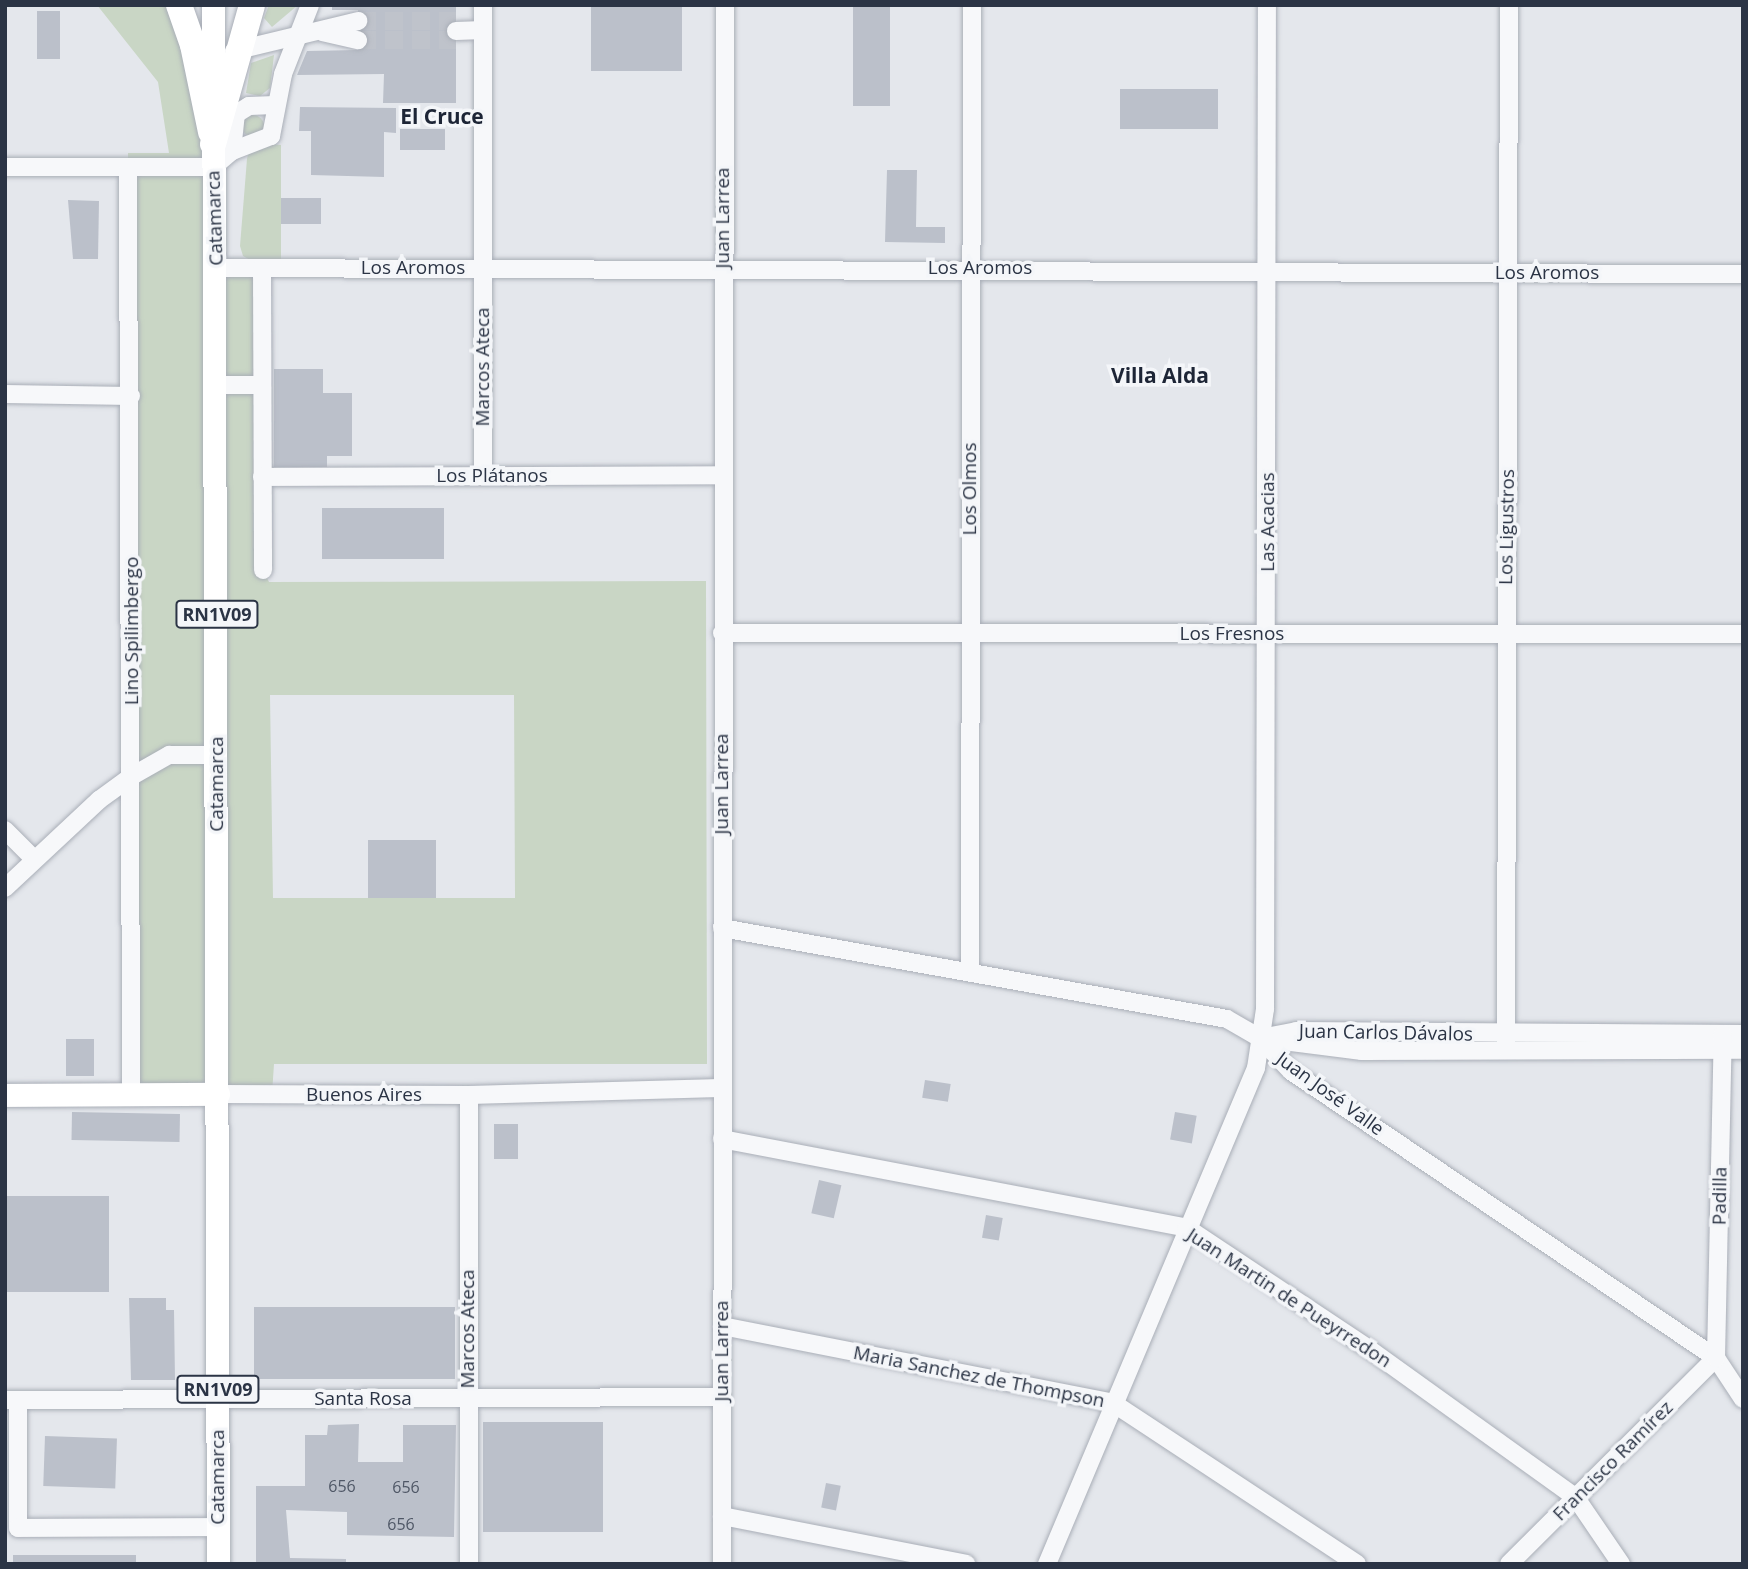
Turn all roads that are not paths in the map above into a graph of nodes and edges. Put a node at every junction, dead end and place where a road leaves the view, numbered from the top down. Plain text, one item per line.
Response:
1 (179, 5) edge
2 (213, 5) edge
3 (252, 5) edge
4 (310, 5) edge
5 (484, 5) edge
6 (725, 5) edge
7 (972, 5) edge
8 (1267, 5) edge
9 (1509, 5) edge
10 (358, 30) tunnel mouth
11 (296, 34) junction
12 (225, 52) junction
13 (275, 104) junction
14 (219, 154) junction
15 (5, 167) edge
16 (128, 168) junction
17 (217, 268) junction
18 (262, 268) junction
19 (971, 268) junction
20 (483, 269) junction
21 (723, 270) junction
22 (1268, 270) junction
23 (1510, 272) junction
24 (1743, 274) edge
25 (217, 385) junction
26 (262, 385) junction
27 (5, 394) edge
28 (131, 396) junction
29 (722, 475) junction
30 (483, 476) junction
31 (262, 477) junction
32 (263, 570) dead end
33 (722, 633) junction
34 (970, 633) junction
35 (1268, 634) junction
36 (1506, 634) junction
37 (1743, 634) edge
38 (217, 755) junction
39 (132, 776) junction
40 (5, 830) edge
41 (34, 859) junction
42 (5, 888) edge
43 (722, 928) junction
44 (970, 972) junction
45 (1743, 1034) edge
46 (1261, 1038) junction
47 (1506, 1041) junction
48 (1723, 1042) junction
49 (1743, 1050) edge
50 (722, 1088) junction
51 (131, 1094) junction
52 (218, 1094) junction
53 (5, 1095) edge
54 (469, 1095) junction
55 (722, 1139) junction
56 (1187, 1228) junction
57 (722, 1326) junction
58 (1716, 1358) junction
59 (722, 1397) junction
60 (468, 1398) junction
61 (218, 1399) junction
62 (1743, 1399) edge
63 (12, 1400) edge
64 (1113, 1403) junction
65 (1576, 1498) junction
66 (722, 1516) junction
67 (218, 1527) junction
68 (218, 1564) edge
69 (468, 1564) edge
70 (722, 1564) edge
71 (967, 1564) edge
72 (1047, 1564) edge
73 (1357, 1564) edge
74 (1509, 1564) edge
75 (1621, 1564) edge

1 - 14 highway
2 - 12 main road
3 - 12 highway
4 - 11 street
5 - 20 street, Marcos Ateca
6 - 21 street, Juan Larrea
7 - 19 street, Los Olmos
8 - 22 street, Las Acacias
9 - 23 street, Los Ligustros
10 - 11 street
11 - 12 street
11 - 13 street
12 - 14 highway
13 - 14 street
13 - 14 street
14 - 16 street
14 - 17 main road, Catamarca / RN1V09
15 - 16 street
16 - 28 street, Lino Spilimbergo
17 - 18 street, Los Aromos
17 - 25 main road, Catamarca / RN1V09
18 - 20 street, Los Aromos
18 - 26 street
19 - 21 street, Los Aromos
19 - 22 street, Los Aromos
19 - 34 street, Los Olmos
20 - 21 street, Los Aromos
20 - 30 street, Marcos Ateca
21 - 29 street, Juan Larrea
22 - 23 street, Los Aromos
22 - 35 street, Las Acacias
23 - 24 street, Los Aromos
23 - 36 street, Los Ligustros
25 - 26 street
25 - 38 main road, Catamarca / RN1V09
26 - 31 street
27 - 28 street
28 - 39 street, Lino Spilimbergo
29 - 30 street, Los Plátanos
29 - 33 street, Juan Larrea
30 - 31 street, Los Plátanos
31 - 32 street
33 - 34 street, Los Fresnos
33 - 43 street, Juan Larrea
34 - 35 street, Los Fresnos
34 - 44 street, Los Olmos
35 - 36 street, Los Fresnos
35 - 46 street, Las Acacias
36 - 37 street, Los Fresnos
36 - 47 street, Los Ligustros
38 - 39 street
38 - 52 main road, Catamarca / RN1V09
39 - 41 street
39 - 51 street, Lino Spilimbergo
40 - 41 street
41 - 42 street
43 - 44 street, Juan José Valle
43 - 50 street, Juan Larrea
44 - 46 street, Juan José Valle
45 - 48 street, Juan Carlos Dávalos
46 - 47 street, Juan Carlos Dávalos
46 - 56 street, Las Acacias
46 - 58 street, Juan José Valle
47 - 48 street, Juan Carlos Dávalos
48 - 49 street, Juan Carlos Dávalos
48 - 58 street, Padilla
50 - 54 street, Buenos Aires
50 - 55 street, Juan Larrea
51 - 52 main road, Buenos Aires
51 - 53 main road, Buenos Aires
52 - 54 street, Buenos Aires
52 - 61 main road, Catamarca / RN1V09
54 - 60 street, Marcos Ateca
55 - 56 street, Juan Martin de Pueyrredon
55 - 57 street, Juan Larrea
56 - 64 street, Las Acacias
56 - 65 street, Juan Martin de Pueyrredon
57 - 59 street, Juan Larrea
57 - 64 street, Maria Sanchez de Thompson
58 - 62 street, Juan José Valle
58 - 65 street, Francisco Ramírez
59 - 60 street, Santa Rosa
59 - 66 street, Juan Larrea
60 - 61 street, Santa Rosa
60 - 69 street, Marcos Ateca
61 - 63 street, Santa Rosa
61 - 67 main road, Catamarca / RN1V09
63 - 67 street
64 - 72 street, Las Acacias
64 - 73 street, Maria Sanchez de Thompson
65 - 74 street, Francisco Ramírez
65 - 75 street, Juan Martin de Pueyrredon
66 - 70 street, Juan Larrea
66 - 71 street
67 - 68 main road, Catamarca / RN1V09

